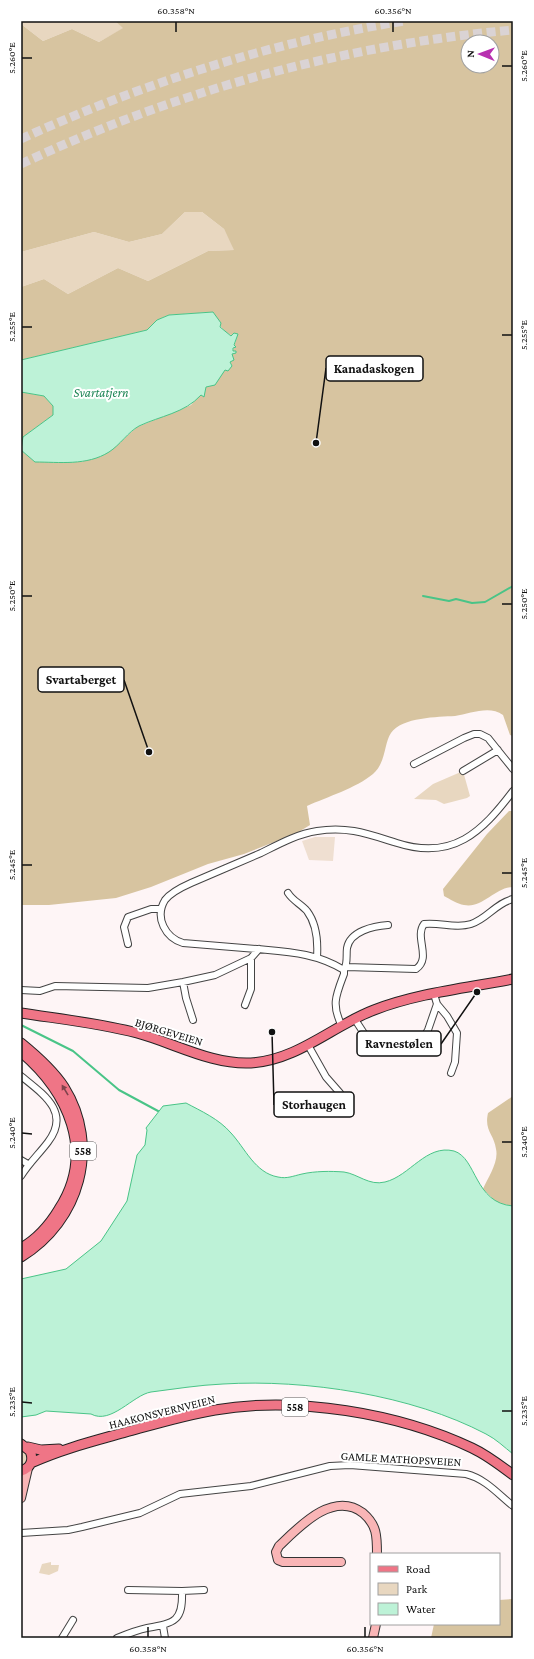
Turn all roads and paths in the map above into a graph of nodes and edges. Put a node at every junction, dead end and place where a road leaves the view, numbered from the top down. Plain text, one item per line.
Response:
1 (498, 750) junction
2 (414, 764) dead end
3 (513, 770) edge
4 (463, 771) dead end
5 (513, 791) edge
6 (288, 893) dead end
7 (513, 899) edge
8 (161, 909) junction
9 (388, 925) dead end
10 (128, 944) dead end
11 (259, 949) junction
12 (317, 957) junction
13 (251, 958) junction
14 (345, 968) junction
15 (513, 980) edge
16 (183, 982) junction
17 (21, 990) edge
18 (434, 994) junction
19 (437, 1004) junction
20 (245, 1005) dead end
21 (21, 1013) edge
22 (354, 1018) junction
23 (193, 1020) dead end
24 (342, 1026) junction
25 (367, 1038) dead end
26 (21, 1043) edge
27 (308, 1045) junction
28 (418, 1046) dead end
29 (21, 1052) edge
30 (451, 1073) dead end
31 (21, 1076) edge
32 (340, 1093) dead end
33 (21, 1160) edge
34 (28, 1164) junction
35 (21, 1176) edge
36 (21, 1248) edge
37 (21, 1257) edge
38 (24, 1446) edge
39 (68, 1449) junction
40 (27, 1467) edge
41 (513, 1475) edge
42 (21, 1498) edge
43 (513, 1506) edge
44 (21, 1532) edge
45 (377, 1553) edge
46 (342, 1562) dead end
47 (128, 1590) dead end
48 (204, 1590) dead end
49 (182, 1591) junction
50 (73, 1620) dead end
51 (376, 1625) edge
52 (163, 1626) junction
53 (62, 1638) edge
54 (117, 1638) edge
55 (165, 1638) edge
56 (373, 1638) edge

1 - 2 street
1 - 3 street
1 - 4 street
5 - 8 street
6 - 12 street
7 - 14 street
8 - 10 street
8 - 11 street
9 - 14 street
11 - 12 street
11 - 13 street
12 - 14 street
13 - 16 street
13 - 20 street
14 - 24 street
15 - 18 main road, BJØRGEVEIEN
16 - 17 street
16 - 23 street
18 - 19 street
18 - 22 main road, BJØRGEVEIEN
19 - 28 street
19 - 30 street
21 - 27 main road, BJØRGEVEIEN
22 - 24 main road, BJØRGEVEIEN
22 - 25 street
24 - 27 main road, BJØRGEVEIEN
37 -> 26 main road, 558
27 - 32 street
29 - 36 main road, 558
31 - 34 street
33 - 34 street
34 - 35 street
38 - 39 main road, HAAKONSVERNVEIEN / 558
38 - 40 main road, 558
39 - 40 main road, HAAKONSVERNVEIEN / 558
39 - 41 main road, HAAKONSVERNVEIEN / 558
40 - 42 street
43 - 44 street, GAMLE MATHOPSVEIEN
45 - 46 street
47 - 49 street
48 - 49 street
49 - 52 street
50 - 53 street
51 - 56 street
52 - 54 street
52 - 55 street

